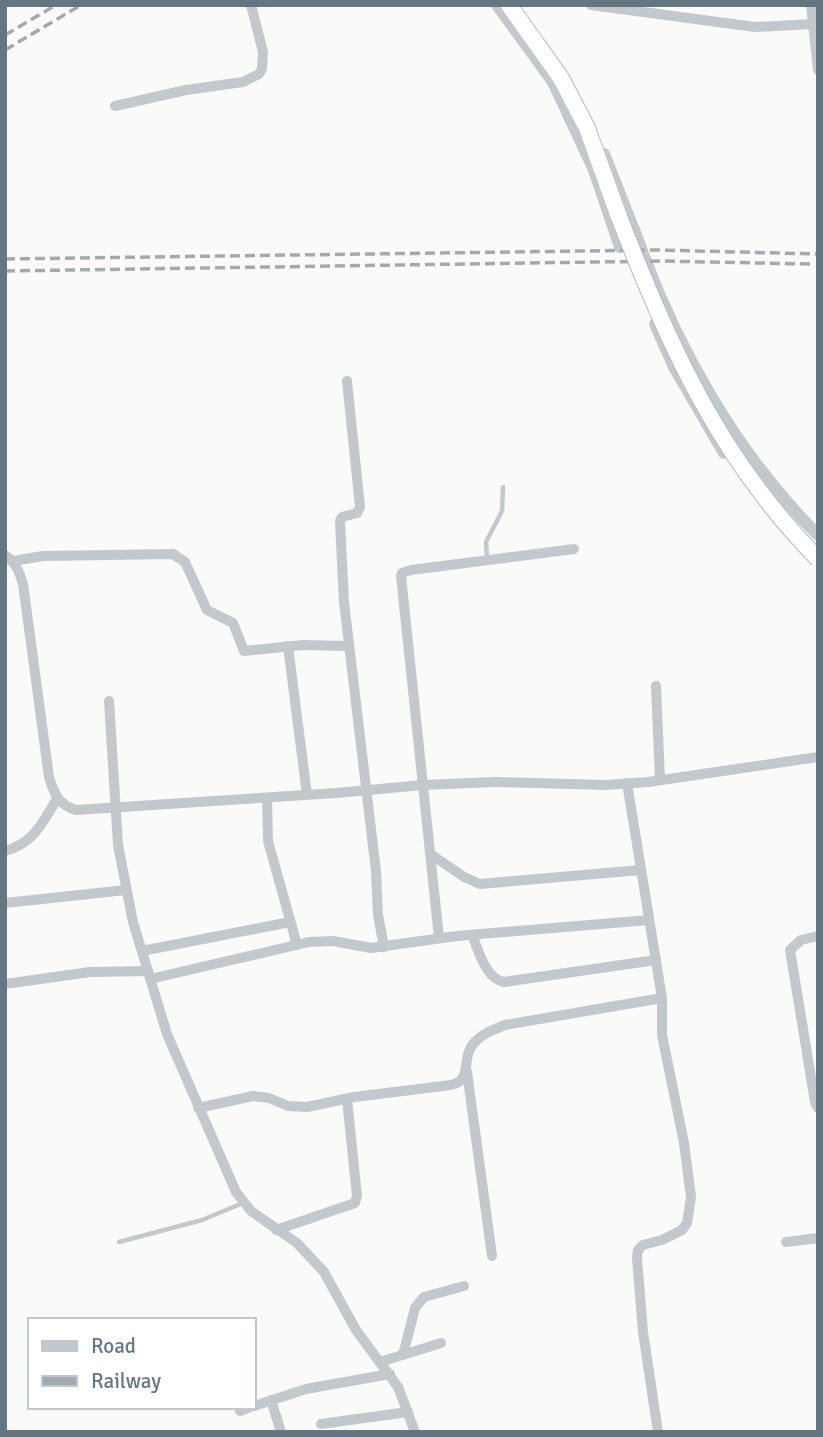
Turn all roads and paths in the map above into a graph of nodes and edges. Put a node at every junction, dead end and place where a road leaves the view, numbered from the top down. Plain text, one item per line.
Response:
1 (251, 5) edge
2 (497, 5) edge
3 (509, 5) edge
4 (517, 5) edge
5 (591, 5) edge
6 (811, 5) edge
7 (814, 24) junction
8 (818, 70) edge
9 (115, 106) dead end
10 (638, 240) junction
11 (647, 265) junction
12 (347, 382) dead end
13 (503, 487) dead end
14 (818, 535) edge
15 (574, 549) dead end
16 (9, 558) edge
17 (818, 559) edge
18 (487, 560) junction
19 (818, 566) edge
20 (288, 646) junction
21 (348, 646) junction
22 (656, 685) dead end
23 (109, 701) dead end
24 (818, 757) edge
25 (660, 780) junction
26 (627, 783) junction
27 (423, 785) junction
28 (365, 790) junction
29 (307, 795) junction
30 (267, 798) junction
31 (57, 799) junction
32 (116, 807) junction
33 (5, 851) edge
34 (432, 855) junction
35 (641, 870) junction
36 (126, 890) junction
37 (5, 903) edge
38 (649, 920) junction
39 (290, 922) junction
40 (472, 935) junction
41 (818, 936) edge
42 (439, 938) junction
43 (297, 945) junction
44 (384, 947) junction
45 (142, 950) junction
46 (656, 960) junction
47 (149, 975) junction
48 (5, 985) edge
49 (662, 998) junction
50 (467, 1068) junction
51 (347, 1099) junction
52 (198, 1108) junction
53 (818, 1108) edge
54 (243, 1203) junction
55 (276, 1230) junction
56 (818, 1238) edge
57 (119, 1242) dead end
58 (786, 1242) dead end
59 (492, 1256) dead end
60 (464, 1286) dead end
61 (440, 1343) dead end
62 (403, 1355) junction
63 (380, 1362) junction
64 (390, 1374) junction
65 (271, 1400) junction
66 (256, 1406) edge
67 (246, 1409) edge
68 (240, 1411) dead end
69 (408, 1412) junction
70 (321, 1424) dead end
71 (281, 1432) edge
72 (415, 1432) edge
73 (658, 1432) edge

1 - 9 street
2 - 10 street
3 - 17 highway, bridge
4 - 10 street
5 - 7 street
6 - 7 street
7 - 8 street
10 - 11 street
11 - 14 street
11 - 19 street
12 - 21 street
13 - 18 lane
15 - 18 street
16 - 20 street
16 - 31 street
18 - 27 street
20 - 21 street
20 - 29 street
21 - 28 street
22 - 25 street
23 - 32 street
24 - 25 street
25 - 26 street
26 - 27 street
26 - 35 street
27 - 28 street
27 - 34 street
28 - 29 street
28 - 44 street
29 - 30 street
30 - 32 street
30 - 39 street
31 - 32 street
31 - 33 street
32 - 36 street
34 - 35 street
34 - 42 street
35 - 38 street
36 - 37 street
36 - 45 street
38 - 40 street
38 - 46 street
39 - 43 street
39 - 45 street
40 - 42 street
40 - 46 street
41 - 53 street
42 - 44 street
43 - 44 street
43 - 47 street
45 - 47 street
46 - 49 street
47 - 48 street
47 - 52 street
49 - 50 street
49 - 73 street
50 - 51 street
50 - 59 street
51 - 52 street
51 - 55 street
52 - 54 street
54 - 55 street
54 - 57 lane
55 - 63 street
56 - 58 street
60 - 62 street
61 - 62 street
62 - 63 street
63 - 64 street
64 - 65 street
64 - 69 street
65 - 66 street
65 - 71 street
67 - 68 street
69 - 70 street
69 - 72 street

